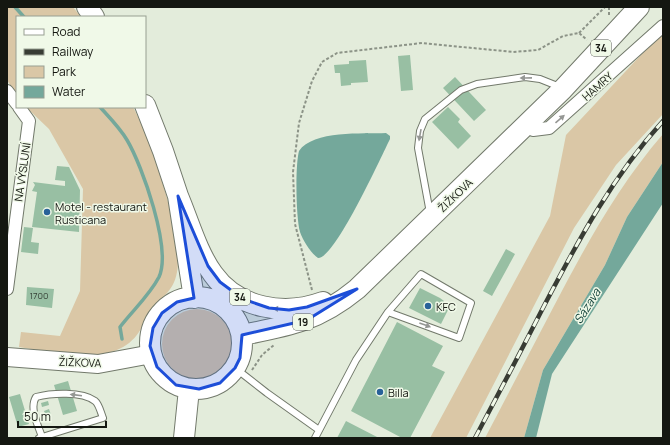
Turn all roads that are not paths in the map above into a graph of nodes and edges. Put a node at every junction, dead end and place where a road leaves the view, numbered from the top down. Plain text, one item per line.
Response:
1 (87, 7) edge
2 (639, 7) edge
3 (93, 16) edge
4 (663, 26) edge
5 (563, 89) junction
6 (7, 91) edge
7 (16, 103) edge
8 (146, 107) edge
9 (20, 108) edge
10 (525, 126) junction
11 (178, 196) junction
12 (431, 218) junction
13 (7, 289) edge
14 (357, 290) junction
15 (194, 298) junction
16 (388, 312) junction
17 (242, 335) junction
18 (152, 354) junction
19 (7, 357) edge
20 (236, 368) junction
21 (189, 389) junction
22 (319, 430) junction
23 (41, 438) edge
24 (184, 438) edge
25 (315, 438) edge

1 - 3 main road
2 - 5 main road, ŽIŽKOVA / 34
10 -> 4 street, HAMRY
5 - 10 main road, ŽIŽKOVA / 34
5 -> 12 lane
6 - 7 street
8 - 11 main road, 34
9 - 13 street, NA VÝSLUNÍ
10 - 12 main road, ŽIŽKOVA / 34
14 -> 11 main road, 34
11 - 15 main road, 34
12 - 14 main road, ŽIŽKOVA / 34
14 - 17 main road, ŽIŽKOVA / 19
15 - 17 main road, 34
15 - 18 main road, 34
16 -> 16 lane
16 - 22 lane
17 - 20 main road
18 - 19 main road, ŽIŽKOVA
18 - 21 main road, 34
20 - 21 main road
20 - 22 lane
21 - 24 main road
22 - 25 lane
23 -> 23 lane

